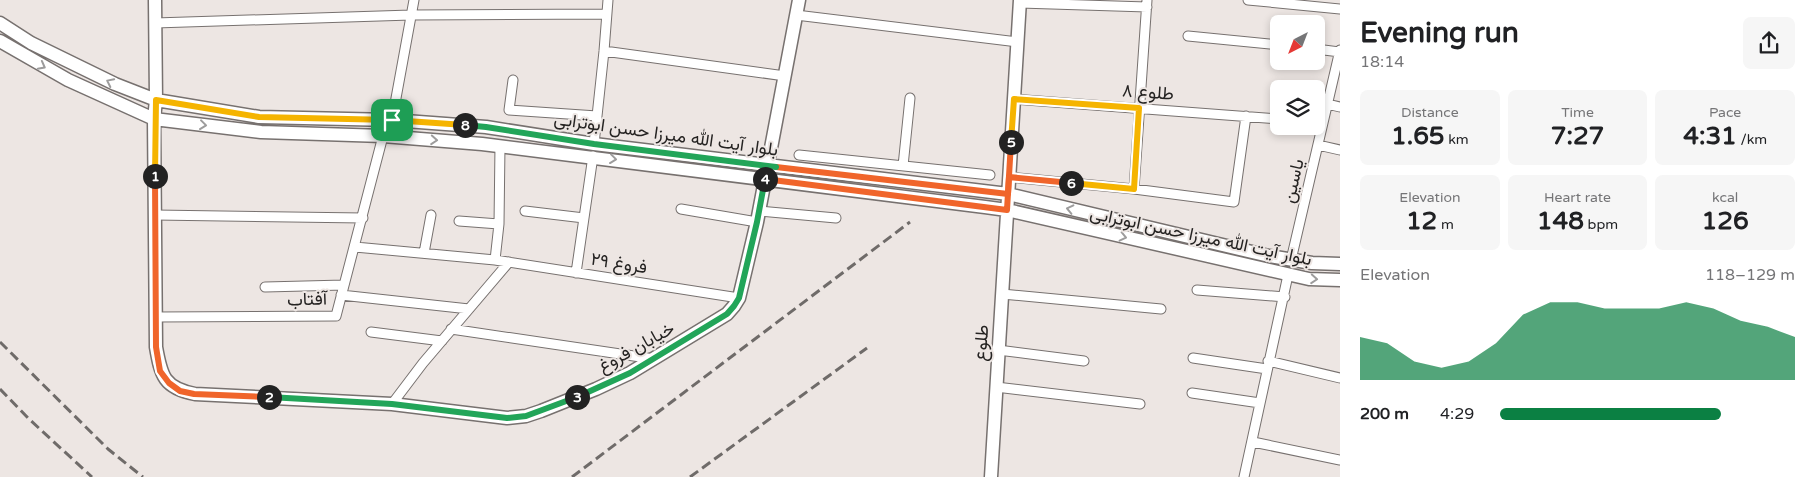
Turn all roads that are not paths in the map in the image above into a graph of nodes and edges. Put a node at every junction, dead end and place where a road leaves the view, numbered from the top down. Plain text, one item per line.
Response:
1 (155, 0) edge
2 (414, 0) edge
3 (608, 0) edge
4 (799, 0) edge
5 (1248, 0) edge
6 (1020, 2) edge
7 (1147, 4) edge
8 (1340, 9) edge
9 (606, 14) junction
10 (411, 15) junction
11 (796, 15) junction
12 (0, 23) edge
13 (155, 23) junction
14 (1188, 36) dead end
15 (0, 41) edge
16 (1018, 42) junction
17 (1270, 44) edge
18 (1325, 50) edge
19 (604, 51) junction
20 (1340, 51) edge
21 (785, 76) junction
22 (513, 80) dead end
23 (910, 98) dead end
24 (1014, 99) junction
25 (156, 100) junction
26 (1328, 104) junction
27 (1340, 107) edge
28 (1139, 108) junction
29 (1325, 111) edge
30 (597, 116) junction
31 (1246, 116) junction
32 (1270, 117) edge
33 (154, 119) junction
34 (392, 120) junction
35 (1319, 135) edge
36 (383, 136) junction
37 (1318, 145) junction
38 (500, 146) junction
39 (594, 150) junction
40 (1340, 150) edge
41 (799, 155) dead end
42 (831, 158) junction
43 (768, 166) junction
44 (903, 166) junction
45 (958, 172) junction
46 (830, 173) junction
47 (990, 175) dead end
48 (1009, 177) junction
49 (765, 179) junction
50 (957, 188) junction
51 (1134, 189) junction
52 (1008, 194) junction
53 (681, 209) dead end
54 (1007, 210) junction
55 (525, 211) dead end
56 (155, 215) junction
57 (431, 215) dead end
58 (758, 217) junction
59 (362, 218) junction
60 (584, 218) junction
61 (836, 218) dead end
62 (459, 221) dead end
63 (499, 224) junction
64 (355, 247) junction
65 (424, 253) junction
66 (495, 260) junction
67 (1291, 260) junction
68 (509, 262) junction
69 (1340, 264) edge
70 (576, 273) junction
71 (1288, 275) junction
72 (1340, 280) edge
73 (344, 285) junction
74 (265, 287) dead end
75 (1197, 290) dead end
76 (1002, 294) junction
77 (341, 295) junction
78 (1285, 297) junction
79 (739, 298) junction
80 (469, 309) junction
81 (1161, 309) dead end
82 (156, 317) junction
83 (452, 329) junction
84 (371, 332) dead end
85 (442, 340) junction
86 (998, 350) junction
87 (1193, 358) dead end
88 (654, 359) junction
89 (1084, 361) dead end
90 (1268, 365) junction
91 (1340, 378) edge
92 (996, 387) junction
93 (1192, 393) dead end
94 (1260, 402) junction
95 (392, 404) junction
96 (1140, 404) dead end
97 (1253, 442) junction
98 (1340, 460) edge
99 (991, 477) edge
100 (1244, 477) edge

1 - 13 main road
2 - 10 street
3 - 9 street
4 - 11 main road, خیابان فروغ
5 - 8 street
6 - 7 street
6 - 16 main road
7 - 28 street
9 - 10 street
9 - 19 street
10 - 13 street
10 - 34 street
11 - 16 street
11 - 21 main road, خیابان فروغ
25 -> 12 main road, بلوار آیت الله میرزا حسن ابوترابی
13 - 25 main road
14 - 17 street
15 -> 33 main road, بلوار آیت الله میرزا حسن ابوترابی
16 - 24 main road
18 - 20 street
19 - 21 street
19 - 30 street
20 - 26 street, یاسین
21 - 43 main road, خیابان فروغ
22 - 30 street
23 - 44 street
24 - 28 street, طلوع ۸
24 - 48 main road
25 - 33 main road
25 - 34 main road, بلوار آیت الله میرزا حسن ابوترابی
26 - 27 street
26 - 29 street, یاسین
28 - 31 street, طلوع ۸
28 - 51 street
30 - 39 street
31 - 32 street, طلوع ۸
31 - 51 street
33 -> 36 main road, بلوار آیت الله میرزا حسن ابوترابی
33 - 56 main road
34 - 39 main road, بلوار آیت الله میرزا حسن ابوترابی
35 - 37 street, یاسین
36 -> 38 main road, بلوار آیت الله میرزا حسن ابوترابی
36 - 59 street, آفتاب
37 - 40 street
37 - 67 street, یاسین
38 - 39 main road, بلوار آیت الله میرزا حسن ابوترابی
38 - 63 street
39 - 43 main road, بلوار آیت الله میرزا حسن ابوترابی
39 -> 49 main road, بلوار آیت الله میرزا حسن ابوترابی
39 - 60 street
41 - 42 street
42 - 44 street
42 - 46 street
43 - 46 main road, بلوار آیت الله میرزا حسن ابوترابی
43 - 49 main road, خیابان فروغ
44 - 45 street
45 - 47 street
45 - 50 street
46 - 50 main road, بلوار آیت الله میرزا حسن ابوترابی
48 - 51 street
48 - 52 main road
49 - 54 main road, بلوار آیت الله میرزا حسن ابوترابی
49 - 58 main road, خیابان فروغ
50 - 52 main road, بلوار آیت الله میرزا حسن ابوترابی
52 - 54 main road, طلوع
67 -> 52 main road, بلوار آیت الله میرزا حسن ابوترابی
53 - 58 street
54 -> 71 main road, بلوار آیت الله میرزا حسن ابوترابی
54 - 76 main road, طلوع
55 - 60 street
56 - 59 street
56 - 82 main road
57 - 65 street
58 - 61 street
58 - 79 main road, خیابان فروغ
59 - 64 street, آفتاب
60 - 70 street
62 - 63 street
63 - 66 street
64 - 65 street, فروغ ۲۹
64 - 73 street, آفتاب
65 - 66 street, فروغ ۲۹
66 - 68 street, فروغ ۲۹
67 - 69 main road, بلوار آیت الله میرزا حسن ابوترابی
67 - 71 main road
68 - 70 street, فروغ ۲۹
68 - 80 street
70 - 79 street, فروغ ۲۹
71 -> 72 main road, بلوار آیت الله میرزا حسن ابوترابی
71 - 78 street
73 - 74 street
73 - 77 street, آفتاب
75 - 78 street
76 - 81 street
76 - 86 main road, طلوع
77 - 80 street
77 - 82 street, آفتاب
78 - 90 street
79 - 88 main road, خیابان فروغ
80 - 83 street
82 - 95 main road, خیابان فروغ
83 - 85 street
83 - 88 street
84 - 85 street
85 - 95 street
86 - 89 street
86 - 92 main road, طلوع
87 - 90 street
88 - 95 main road, خیابان فروغ
90 - 91 street
90 - 94 street
92 - 96 street
92 - 99 main road, طلوع
93 - 94 street
94 - 97 street
97 - 98 street
97 - 100 street

